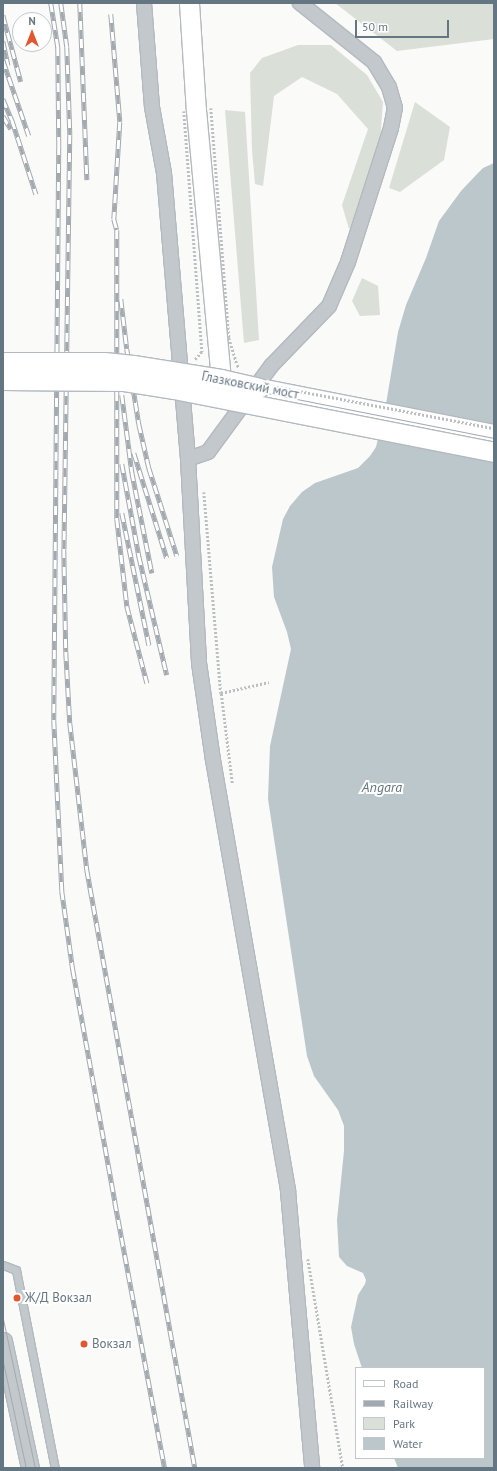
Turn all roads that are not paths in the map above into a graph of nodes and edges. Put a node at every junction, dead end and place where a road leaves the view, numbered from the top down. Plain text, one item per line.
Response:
1 (144, 3) edge
2 (189, 3) edge
3 (300, 3) edge
4 (3, 362) edge
5 (221, 379) junction
6 (3, 380) edge
7 (494, 434) edge
8 (494, 452) edge
9 (188, 459) junction
10 (3, 1264) edge
11 (3, 1341) edge
12 (30, 1468) edge
13 (55, 1468) edge
14 (312, 1468) edge

1 - 9 street
2 - 5 main road
3 - 9 street
4 - 5 main road, Глазковский мост, bridge
5 - 7 main road, Глазковский мост, bridge
6 - 8 main road, Глазковский мост, bridge
9 - 14 street
10 - 13 lane
11 - 12 street

